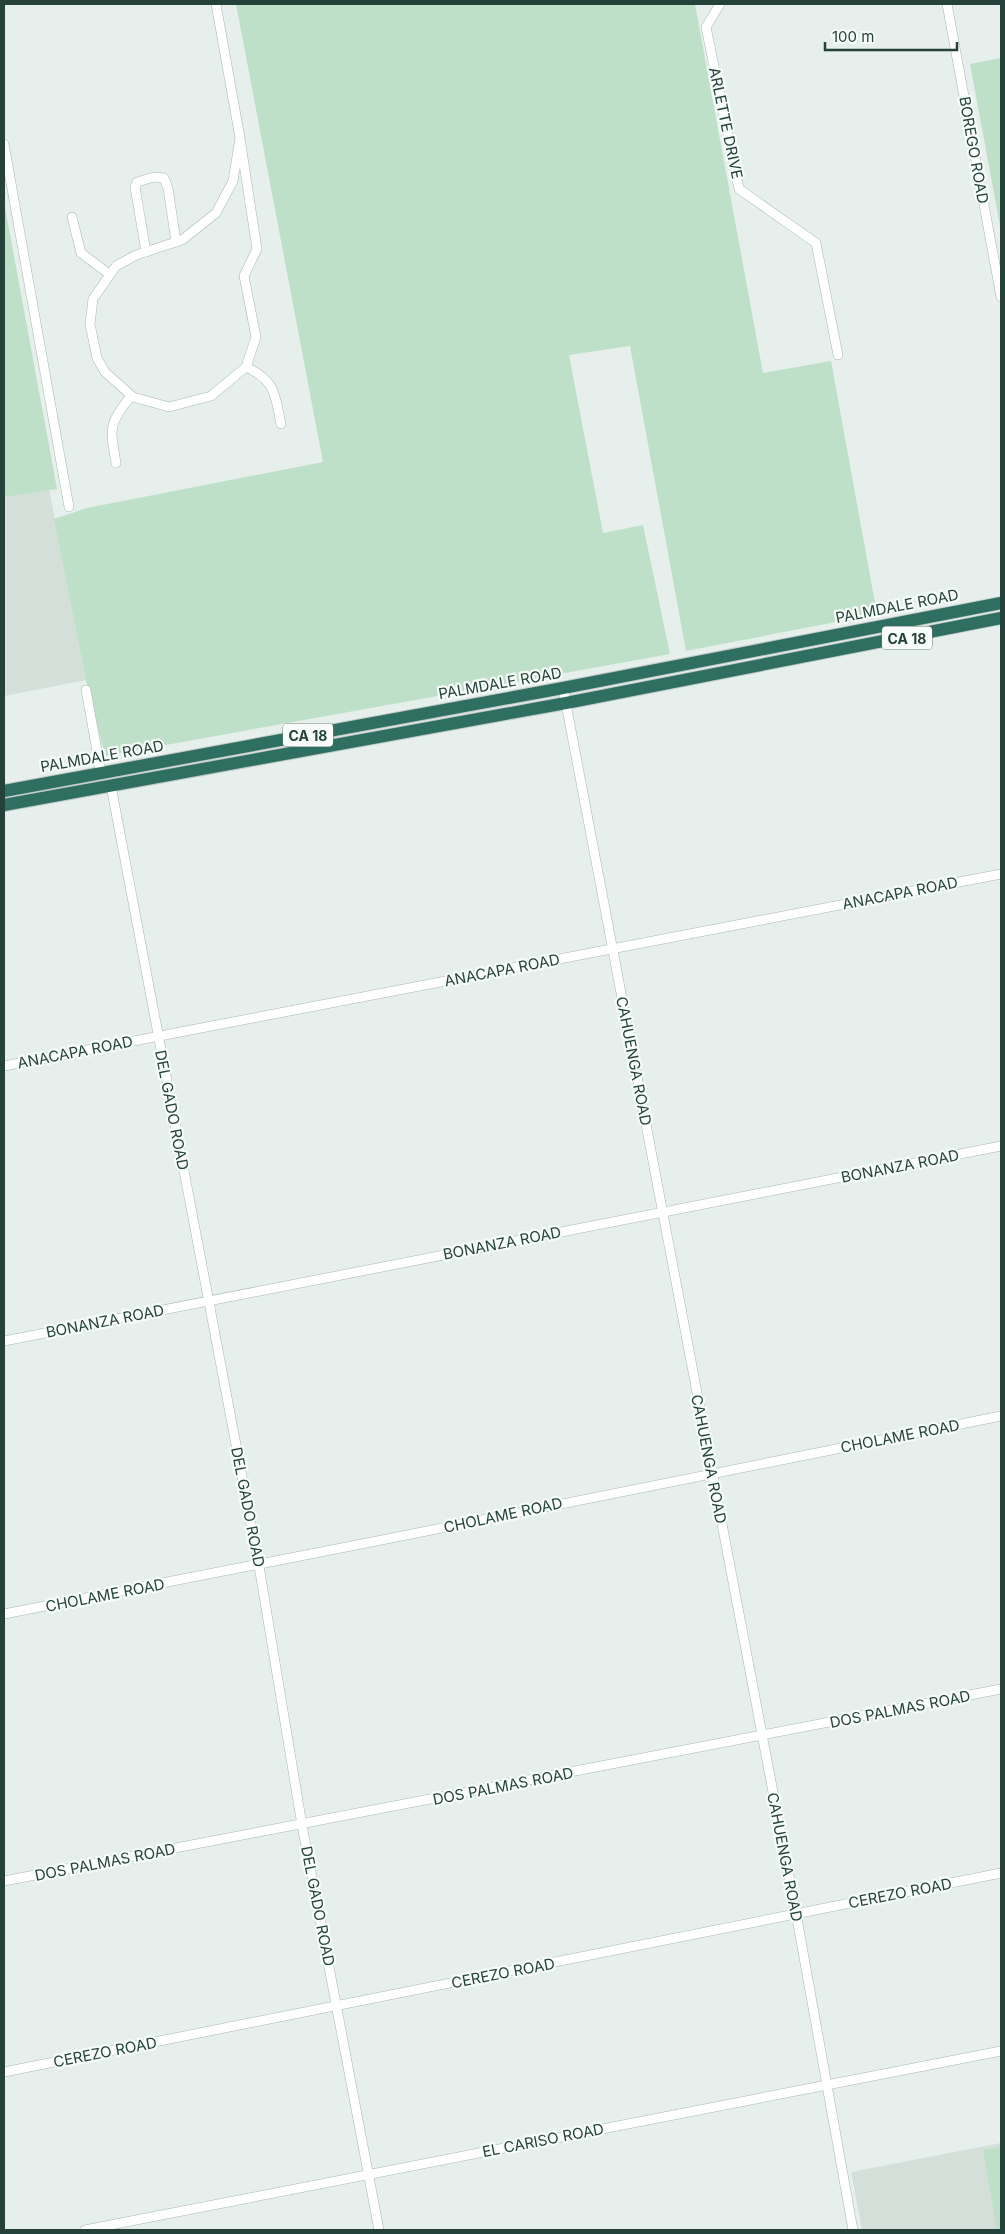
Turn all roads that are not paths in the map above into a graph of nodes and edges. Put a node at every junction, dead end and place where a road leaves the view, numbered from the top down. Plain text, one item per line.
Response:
1 (216, 4) edge
2 (720, 4) edge
3 (947, 4) edge
4 (240, 138) junction
5 (4, 144) edge
6 (72, 217) dead end
7 (176, 242) junction
8 (146, 252) junction
9 (109, 274) junction
10 (1001, 297) edge
11 (838, 355) dead end
12 (246, 367) junction
13 (131, 396) junction
14 (280, 424) dead end
15 (116, 462) dead end
16 (69, 507) dead end
17 (1001, 603) edge
18 (1001, 618) edge
19 (563, 688) junction
20 (86, 690) dead end
21 (566, 703) junction
22 (101, 773) junction
23 (111, 786) junction
24 (4, 791) edge
25 (4, 806) edge
26 (1001, 874) edge
27 (613, 948) junction
28 (158, 1035) junction
29 (4, 1066) edge
30 (1001, 1146) edge
31 (662, 1211) junction
32 (209, 1301) junction
33 (4, 1341) edge
34 (1001, 1416) edge
35 (711, 1472) junction
36 (259, 1566) junction
37 (4, 1614) edge
38 (1001, 1689) edge
39 (762, 1736) junction
40 (302, 1825) junction
41 (1001, 1872) edge
42 (4, 1881) edge
43 (796, 1913) junction
44 (337, 2006) junction
45 (1001, 2051) edge
46 (4, 2072) edge
47 (828, 2086) junction
48 (369, 2173) junction
49 (84, 2230) edge
50 (380, 2230) edge
51 (853, 2230) edge

1 - 4 street
2 - 11 street, ARLETTE DRIVE
3 - 10 street, BOREGO ROAD
4 - 7 street
4 - 12 street
5 - 16 street
6 - 9 street
7 - 8 street
7 - 8 street
8 - 9 street
9 - 13 street
12 - 13 street
12 - 14 street
13 - 15 street
17 - 19 highway, PALMDALE ROAD / CA 18
18 - 21 highway, PALMDALE ROAD / CA 18
19 - 21 street, CAHUENGA ROAD
19 - 22 highway, PALMDALE ROAD / CA 18
20 - 22 street
21 - 23 highway, PALMDALE ROAD / CA 18
21 - 27 street, CAHUENGA ROAD
22 - 24 highway, PALMDALE ROAD / CA 18
23 - 25 highway, PALMDALE ROAD / CA 18
23 - 28 street, DEL GADO ROAD
26 - 27 street, ANACAPA ROAD
27 - 28 street, ANACAPA ROAD
27 - 31 street, CAHUENGA ROAD
28 - 29 street, ANACAPA ROAD
28 - 32 street, DEL GADO ROAD
30 - 31 street, BONANZA ROAD
31 - 32 street, BONANZA ROAD
31 - 35 street, CAHUENGA ROAD
32 - 33 street, BONANZA ROAD
32 - 36 street, DEL GADO ROAD
34 - 35 street, CHOLAME ROAD
35 - 36 street, CHOLAME ROAD
35 - 39 street, CAHUENGA ROAD
36 - 37 street, CHOLAME ROAD
36 - 40 street, DEL GADO ROAD
38 - 39 street, DOS PALMAS ROAD
39 - 40 street, DOS PALMAS ROAD
39 - 43 street, CAHUENGA ROAD
40 - 42 street, DOS PALMAS ROAD
40 - 44 street, DEL GADO ROAD
41 - 43 street, CEREZO ROAD
43 - 44 street, CEREZO ROAD
43 - 47 street, CAHUENGA ROAD
44 - 46 street, CEREZO ROAD
44 - 48 street, DEL GADO ROAD
45 - 47 street, EL CARISO ROAD
47 - 48 street, EL CARISO ROAD
47 - 51 street, CAHUENGA ROAD
48 - 49 street, EL CARISO ROAD
48 - 50 street, DEL GADO ROAD

